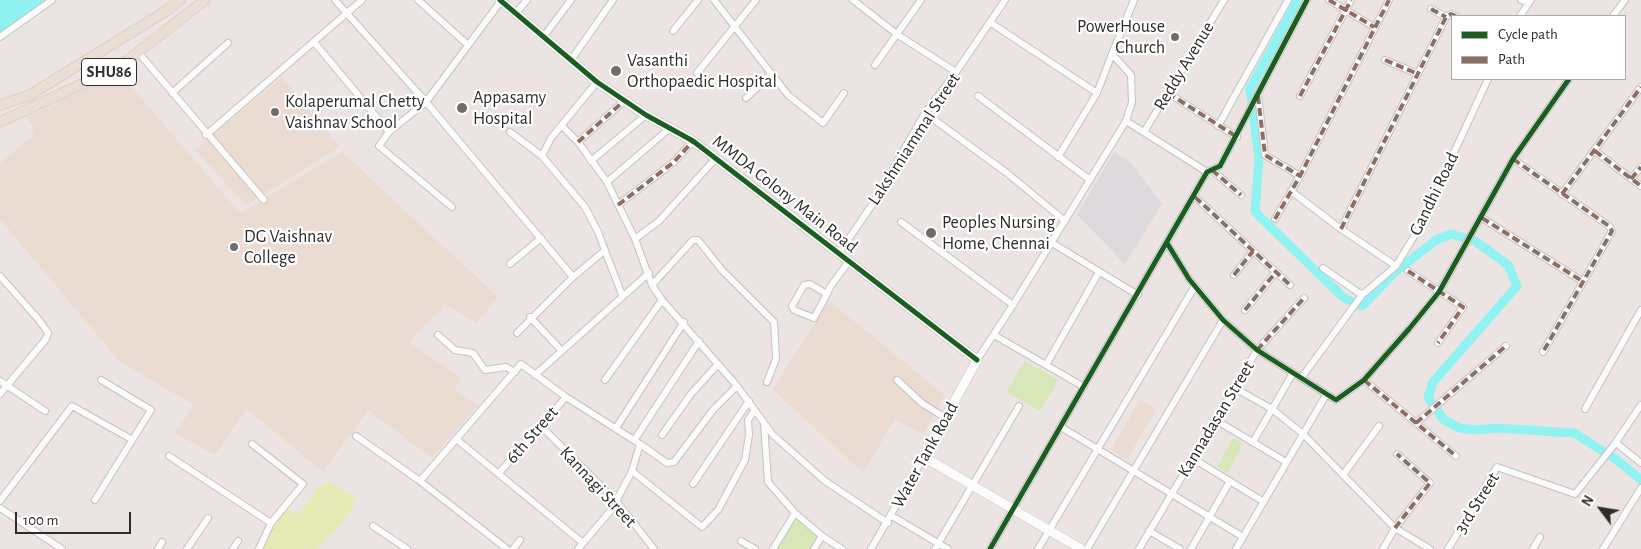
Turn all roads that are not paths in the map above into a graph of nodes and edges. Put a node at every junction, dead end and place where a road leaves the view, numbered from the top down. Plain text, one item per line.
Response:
1 (52, 0) edge
2 (180, 0) edge
3 (205, 0) edge
4 (335, 0) edge
5 (362, 0) edge
6 (418, 0) edge
7 (500, 0) edge
8 (527, 0) edge
9 (571, 0) edge
10 (613, 0) edge
11 (698, 0) edge
12 (714, 0) edge
13 (756, 0) edge
14 (853, 0) edge
15 (921, 0) edge
16 (1005, 0) edge
17 (1224, 0) edge
18 (1288, 0) edge
19 (1307, 0) edge
20 (1329, 0) edge
21 (1351, 0) edge
22 (1389, 0) edge
23 (1521, 0) edge
24 (1625, 0) edge
25 (1131, 1) edge
26 (1530, 2) edge
27 (1431, 9) dead end
28 (1345, 11) junction
29 (516, 13) junction
30 (347, 14) junction
31 (1454, 15) edge
32 (1521, 15) edge
33 (1614, 15) edge
34 (1446, 17) junction
35 (991, 23) junction
36 (736, 27) junction
37 (1374, 28) junction
38 (673, 31) dead end
39 (898, 35) junction
40 (544, 36) junction
41 (0, 38) edge
42 (314, 42) junction
43 (228, 43) dead end
44 (468, 45) junction
45 (138, 52) junction
46 (1112, 54) junction
47 (571, 60) junction
48 (1385, 60) dead end
49 (874, 65) dead end
50 (956, 72) junction
51 (697, 73) dead end
52 (771, 74) junction
53 (1418, 74) junction
54 (1488, 80) edge
55 (1569, 80) edge
56 (597, 82) junction
57 (1641, 87) edge
58 (172, 93) junction
59 (844, 93) dead end
60 (1097, 93) junction
61 (1168, 93) junction
62 (1258, 95) junction
63 (978, 96) dead end
64 (1300, 96) dead end
65 (746, 98) dead end
66 (624, 101) junction
67 (426, 102) junction
68 (0, 105) edge
69 (926, 113) junction
70 (646, 115) junction
71 (1126, 121) junction
72 (0, 122) edge
73 (562, 126) junction
74 (1218, 126) junction
75 (670, 128) junction
76 (389, 132) junction
77 (510, 132) dead end
78 (1144, 132) junction
79 (206, 135) junction
80 (1237, 137) junction
81 (693, 141) junction
82 (578, 142) junction
83 (1595, 151) junction
84 (542, 156) junction
85 (1058, 156) junction
86 (716, 158) junction
87 (1513, 159) junction
88 (591, 161) junction
89 (1641, 167) edge
90 (1210, 171) junction
91 (1300, 176) junction
92 (1631, 179) junction
93 (1090, 180) junction
94 (607, 182) junction
95 (1641, 186) edge
96 (1291, 191) junction
97 (1562, 194) junction
98 (1241, 195) dead end
99 (1195, 197) junction
100 (264, 200) dead end
101 (618, 205) junction
102 (452, 207) dead end
103 (1482, 218) junction
104 (1275, 220) dead end
105 (901, 222) dead end
106 (1064, 222) junction
107 (1341, 230) junction
108 (540, 238) junction
109 (635, 239) junction
110 (1167, 242) junction
111 (1052, 243) junction
112 (604, 251) junction
113 (1253, 251) junction
114 (840, 253) junction
115 (849, 261) junction
116 (510, 264) dead end
117 (1396, 266) junction
118 (1323, 268) dead end
119 (1408, 271) dead end
120 (1099, 272) junction
121 (1276, 272) junction
122 (649, 273) junction
123 (1234, 275) dead end
124 (0, 276) edge
125 (573, 277) junction
126 (1582, 282) junction
127 (652, 285) junction
128 (1290, 285) dead end
129 (1196, 286) junction
130 (1439, 292) junction
131 (827, 294) junction
132 (622, 295) junction
133 (1138, 295) junction
134 (1362, 295) junction
135 (1304, 298) dead end
136 (662, 300) junction
137 (1013, 305) junction
138 (1245, 310) dead end
139 (1641, 310) edge
140 (530, 318) junction
141 (1223, 320) junction
142 (684, 322) junction
143 (518, 332) dead end
144 (438, 335) dead end
145 (994, 335) junction
146 (698, 341) junction
147 (1438, 343) dead end
148 (1506, 346) dead end
149 (562, 350) junction
150 (1257, 350) junction
151 (1542, 352) dead end
152 (977, 360) junction
153 (718, 364) junction
154 (1046, 366) junction
155 (515, 372) junction
156 (1293, 372) junction
157 (535, 375) junction
158 (1302, 377) junction
159 (101, 380) dead end
160 (605, 380) dead end
161 (897, 380) dead end
162 (1364, 380) junction
163 (0, 381) edge
164 (767, 382) dead end
165 (6, 385) junction
166 (737, 386) junction
167 (1234, 387) junction
168 (1084, 388) junction
169 (0, 394) edge
170 (1326, 394) junction
171 (566, 397) junction
172 (749, 401) junction
173 (1641, 405) edge
174 (1019, 406) dead end
175 (1272, 409) junction
176 (1585, 409) dead end
177 (45, 411) dead end
178 (754, 411) junction
179 (946, 418) junction
180 (1214, 419) junction
181 (764, 422) junction
182 (1416, 424) junction
183 (541, 426) junction
184 (1379, 426) dead end
185 (1061, 427) junction
186 (616, 428) junction
187 (1302, 434) junction
188 (662, 435) dead end
189 (356, 436) dead end
190 (131, 439) junction
191 (456, 440) junction
192 (637, 441) junction
193 (1252, 442) junction
194 (252, 444) dead end
195 (1615, 444) junction
196 (1098, 449) junction
197 (1397, 454) dead end
198 (169, 456) dead end
199 (1456, 456) dead end
200 (924, 457) junction
201 (1192, 458) junction
202 (1286, 462) junction
203 (1641, 463) edge
204 (1134, 470) junction
205 (632, 471) junction
206 (499, 473) junction
207 (1343, 475) junction
208 (420, 481) junction
209 (1230, 481) junction
210 (693, 484) dead end
211 (971, 485) junction
212 (1638, 490) edge
213 (1171, 495) junction
214 (0, 500) edge
215 (94, 500) dead end
216 (616, 502) junction
217 (1264, 502) junction
218 (0, 508) edge
219 (1013, 509) junction
220 (795, 514) junction
221 (208, 518) dead end
222 (1209, 518) junction
223 (890, 519) junction
224 (271, 523) junction
225 (374, 526) dead end
226 (1395, 528) junction
227 (1048, 530) junction
228 (1149, 531) junction
229 (822, 536) junction
230 (1243, 537) junction
231 (1540, 537) dead end
232 (520, 540) dead end
233 (238, 541) dead end
234 (741, 541) dead end
235 (162, 542) dead end
236 (584, 543) junction
237 (937, 546) edge
238 (62, 549) edge
239 (158, 549) edge
240 (187, 549) edge
241 (233, 549) edge
242 (259, 549) edge
243 (406, 549) edge
244 (507, 549) edge
245 (513, 549) edge
246 (578, 549) edge
247 (654, 549) edge
248 (755, 549) edge
249 (773, 549) edge
250 (814, 549) edge
251 (842, 549) edge
252 (871, 549) edge
253 (948, 549) edge
254 (990, 549) edge
255 (1038, 549) edge
256 (1081, 549) edge
257 (1087, 549) edge
258 (1139, 549) edge
259 (1180, 549) edge
260 (1190, 549) edge
261 (1236, 549) edge
262 (1383, 549) edge
263 (1430, 549) edge
264 (1448, 549) edge
265 (1533, 549) edge
266 (1603, 549) edge

1 - 41 street
2 - 68 main road, SHU86
3 - 45 main road, SHU86
4 - 30 street
5 - 30 street
6 - 44 street
7 - 29 street, MMDA Colony Main Road
7 - 44 street
8 - 29 street
9 - 40 street
10 - 47 street
11 - 38 street
12 - 36 street
13 - 36 street
14 - 39 street
15 - 39 street
16 - 35 street, Lakshmiammal Street
17 - 61 street, Reddy Avenue
18 - 74 street
19 - 62 street
20 - 28 street
21 - 28 street
22 - 37 street
23 - 26 street
24 - 33 street
25 - 46 street
26 - 32 street
27 - 34 street
28 - 37 street
28 - 64 street
29 - 40 street, MMDA Colony Main Road
30 - 42 street
30 - 67 street
31 - 34 street
34 - 53 street
35 - 50 street, Lakshmiammal Street
35 - 60 street
36 - 51 street
36 - 52 street
37 - 91 street
39 - 49 street
39 - 50 street
40 - 47 street, MMDA Colony Main Road
42 - 76 street
42 - 79 street
43 - 58 street
44 - 67 street
45 - 58 street
45 - 72 main road, SHU86
46 - 60 street
46 - 71 street
47 - 56 street, MMDA Colony Main Road
48 - 53 street
50 - 69 street, Lakshmiammal Street
52 - 59 street
52 - 65 street
53 - 107 street
54 - 117 street, Gandhi Road
55 - 87 street
56 - 66 street, MMDA Colony Main Road
56 - 73 street
57 - 83 street
58 - 79 street
60 - 85 street
61 - 74 street
61 - 78 street, Reddy Avenue
62 - 80 street
62 - 91 street
63 - 85 street
66 - 70 street, MMDA Colony Main Road
66 - 82 street
67 - 76 street
67 - 108 street
69 - 106 street
69 - 114 street, Lakshmiammal Street
70 - 75 street, MMDA Colony Main Road
70 - 88 street
71 - 78 street
71 - 93 street
73 - 82 street
73 - 84 street
74 - 80 street
75 - 81 street, MMDA Colony Main Road
75 - 94 street
76 - 102 street
77 - 84 street
78 - 90 street
79 - 100 street
80 - 90 street
81 - 86 street, MMDA Colony Main Road
81 - 101 street
82 - 88 street
83 - 92 street
83 - 97 street
84 - 112 street
85 - 93 street
86 - 109 street
86 - 114 street, MMDA Colony Main Road
87 - 97 street
87 - 103 street
88 - 94 street
89 - 92 street
90 - 98 street
90 - 99 street
91 - 96 street
92 - 95 street
93 - 106 street
94 - 101 street
96 - 104 street
96 - 107 street
97 - 126 street
99 - 110 street
99 - 113 street
101 - 109 street
103 - 126 street
103 - 130 street
105 - 137 street
106 - 111 street
107 - 117 street
108 - 116 street
108 - 125 street
109 - 122 street
110 - 129 street
110 - 133 street
111 - 120 street
111 - 137 street
112 - 125 street
112 - 132 street
113 - 121 street
113 - 123 street
114 - 115 street, MMDA Colony Main Road
115 - 131 street
115 - 152 street, MMDA Colony Main Road
117 - 134 street, Gandhi Road
118 - 134 street
119 - 130 street
120 - 133 street
120 - 154 street
121 - 128 street
121 - 138 street
122 - 127 street
122 - 132 street
124 - 165 street
125 - 140 street
126 - 151 street
127 - 136 street
127 - 164 street
129 - 141 street
129 - 196 street
130 - 147 street
130 - 162 street
131 - 131 street
132 - 149 street
133 - 168 street
134 - 158 street, Gandhi Road
135 - 150 street, Kannadasan Street
136 - 142 street
136 - 160 street
137 - 145 street
139 - 176 street
140 - 143 street
140 - 149 street
141 - 150 street
141 - 204 street
142 - 146 street
142 - 186 street
144 - 155 street
145 - 152 street
145 - 154 street
146 - 153 street
146 - 192 street
148 - 182 street
149 - 157 street
150 - 156 street
150 - 167 street, Kannadasan Street
152 - 179 street, Water Tank Road
153 - 166 street
153 - 188 street
154 - 168 street
155 - 157 street
155 - 191 street
156 - 158 street
156 - 175 street
157 - 171 street
158 - 170 street
159 - 190 street
161 - 179 street
162 - 170 street
162 - 182 street
163 - 165 street
165 - 169 street
165 - 177 street
166 - 172 street
166 - 192 street
167 - 175 street
167 - 180 street, Kannadasan Street
168 - 185 street
170 - 187 street
171 - 183 street, 6th Street
171 - 186 street
172 - 178 street
172 - 210 street
173 - 195 street, 3rd Street
174 - 211 street
175 - 187 street
175 - 193 street
178 - 181 street
178 - 205 street
179 - 200 street, Water Tank Road
180 - 193 street
180 - 201 street, Kannadasan Street
181 - 220 street
181 - 223 street
182 - 199 street
183 - 206 street, 6th Street
183 - 216 street, Kannagi Street
184 - 207 street
185 - 196 street
185 - 219 street
186 - 192 street
187 - 202 street
187 - 207 street
189 - 208 street
190 - 214 street
190 - 215 street
191 - 206 street
191 - 208 street
192 - 205 street
193 - 202 street
194 - 224 street
195 - 203 street
195 - 264 street, 3rd Street
196 - 204 street
196 - 227 street
197 - 226 street
198 - 224 street
200 - 211 street
200 - 223 street, Water Tank Road
201 - 209 street
201 - 213 street, Kannadasan Street
202 - 217 street
204 - 213 street
204 - 257 street
205 - 216 street
206 - 236 street
207 - 226 street
208 - 244 street
209 - 217 street
209 - 222 street
211 - 219 street
211 - 237 street
212 - 266 street
213 - 222 street
213 - 228 street, Kannadasan Street
216 - 236 street
216 - 247 street, Kannagi Street
217 - 230 street
218 - 238 street
219 - 227 street
219 - 254 street
220 - 229 street
220 - 249 street
221 - 240 street
222 - 230 street
222 - 260 street
223 - 237 street
223 - 252 street, Water Tank Road
224 - 242 street
225 - 243 street
226 - 262 street
226 - 263 street
227 - 255 street
227 - 256 street
228 - 258 street, Kannadasan Street
228 - 259 street
229 - 250 street
229 - 251 street
230 - 261 street
231 - 265 street
232 - 245 street
233 - 241 street
234 - 248 street
235 - 239 street
236 - 246 street
237 - 253 street

